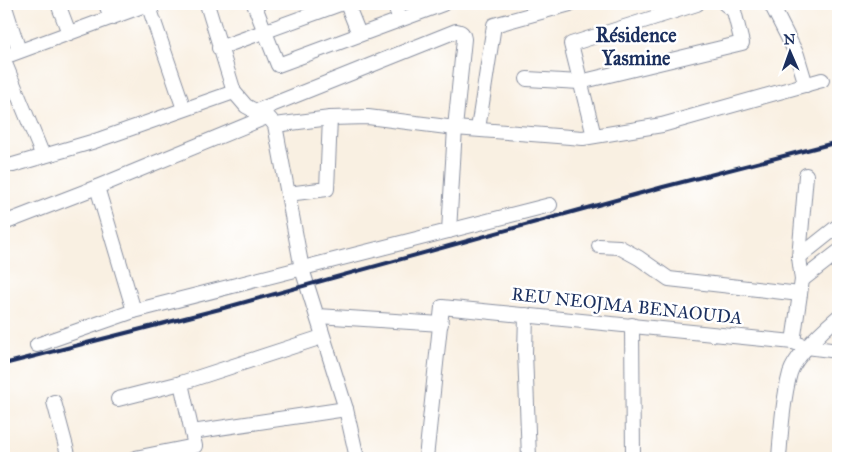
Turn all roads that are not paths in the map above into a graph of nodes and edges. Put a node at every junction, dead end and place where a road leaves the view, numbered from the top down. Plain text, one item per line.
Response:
1 (4, 4) edge
2 (58, 4) edge
3 (106, 4) edge
4 (148, 4) edge
5 (207, 4) edge
6 (254, 4) edge
7 (347, 4) edge
8 (394, 4) edge
9 (442, 4) edge
10 (570, 4) edge
11 (697, 4) edge
12 (771, 4) edge
13 (331, 5) edge
14 (734, 6) edge
15 (111, 18) junction
16 (400, 19) junction
17 (265, 32) junction
18 (69, 33) junction
19 (360, 34) junction
20 (219, 48) junction
21 (19, 51) junction
22 (4, 57) edge
23 (4, 61) edge
24 (528, 79) dead end
25 (822, 80) dead end
26 (580, 82) junction
27 (806, 85) junction
28 (234, 92) junction
29 (184, 109) junction
30 (264, 118) junction
31 (330, 118) junction
32 (455, 128) junction
33 (478, 129) junction
34 (594, 136) junction
35 (43, 156) junction
36 (13, 165) dead end
37 (806, 175) dead end
38 (97, 187) junction
39 (288, 194) junction
40 (550, 205) dead end
41 (4, 223) edge
42 (838, 226) edge
43 (449, 231) junction
44 (599, 246) dead end
45 (838, 252) edge
46 (799, 257) junction
47 (302, 269) junction
48 (801, 287) junction
49 (134, 311) junction
50 (526, 315) junction
51 (318, 316) junction
52 (838, 317) edge
53 (441, 324) junction
54 (632, 325) junction
55 (322, 337) junction
56 (793, 342) junction
57 (37, 345) dead end
58 (807, 347) junction
59 (838, 350) edge
60 (182, 383) junction
61 (118, 400) dead end
62 (54, 402) dead end
63 (346, 410) junction
64 (192, 432) junction
65 (69, 458) edge
66 (135, 458) edge
67 (357, 458) edge
68 (426, 458) edge
69 (529, 458) edge
70 (633, 458) edge
71 (779, 458) edge

1 - 21 street
2 - 18 street
3 - 15 street
4 - 15 street
4 - 29 street
5 - 20 street
6 - 17 street
7 - 19 street
8 - 16 street
9 - 16 street
10 - 33 street
11 - 26 street
12 - 27 street
13 - 17 street
14 - 26 street
15 - 18 street
16 - 19 street
17 - 19 street
17 - 20 street
18 - 21 street
20 - 28 street
21 - 22 street
23 - 35 street
24 - 26 street
25 - 27 street
26 - 34 street
27 - 34 street
28 - 29 street
28 - 30 street
29 - 35 street
30 - 31 street
30 - 32 street
30 - 38 street
30 - 39 street
31 - 32 street
31 - 39 street
32 - 33 street
32 - 43 street
33 - 34 street
35 - 36 street
37 - 46 street
38 - 41 street
38 - 49 street
39 - 47 street
40 - 43 street
42 - 46 street
43 - 47 street
44 - 48 street
45 - 48 street
46 - 48 street
47 - 49 street
47 - 51 street
48 - 56 street
49 - 57 street
50 - 53 street, REU NEOJMA BENAOUDA
50 - 54 street, REU NEOJMA BENAOUDA
50 - 69 street
51 - 53 street
51 - 55 street
52 - 58 street
53 - 68 street
54 - 56 street, REU NEOJMA BENAOUDA
54 - 70 street
55 - 60 street
55 - 63 street
56 - 58 street, REU NEOJMA BENAOUDA
58 - 59 street, REU NEOJMA BENAOUDA
58 - 71 street
60 - 61 street
60 - 64 street
62 - 65 street
63 - 64 street
63 - 67 street
64 - 66 street

